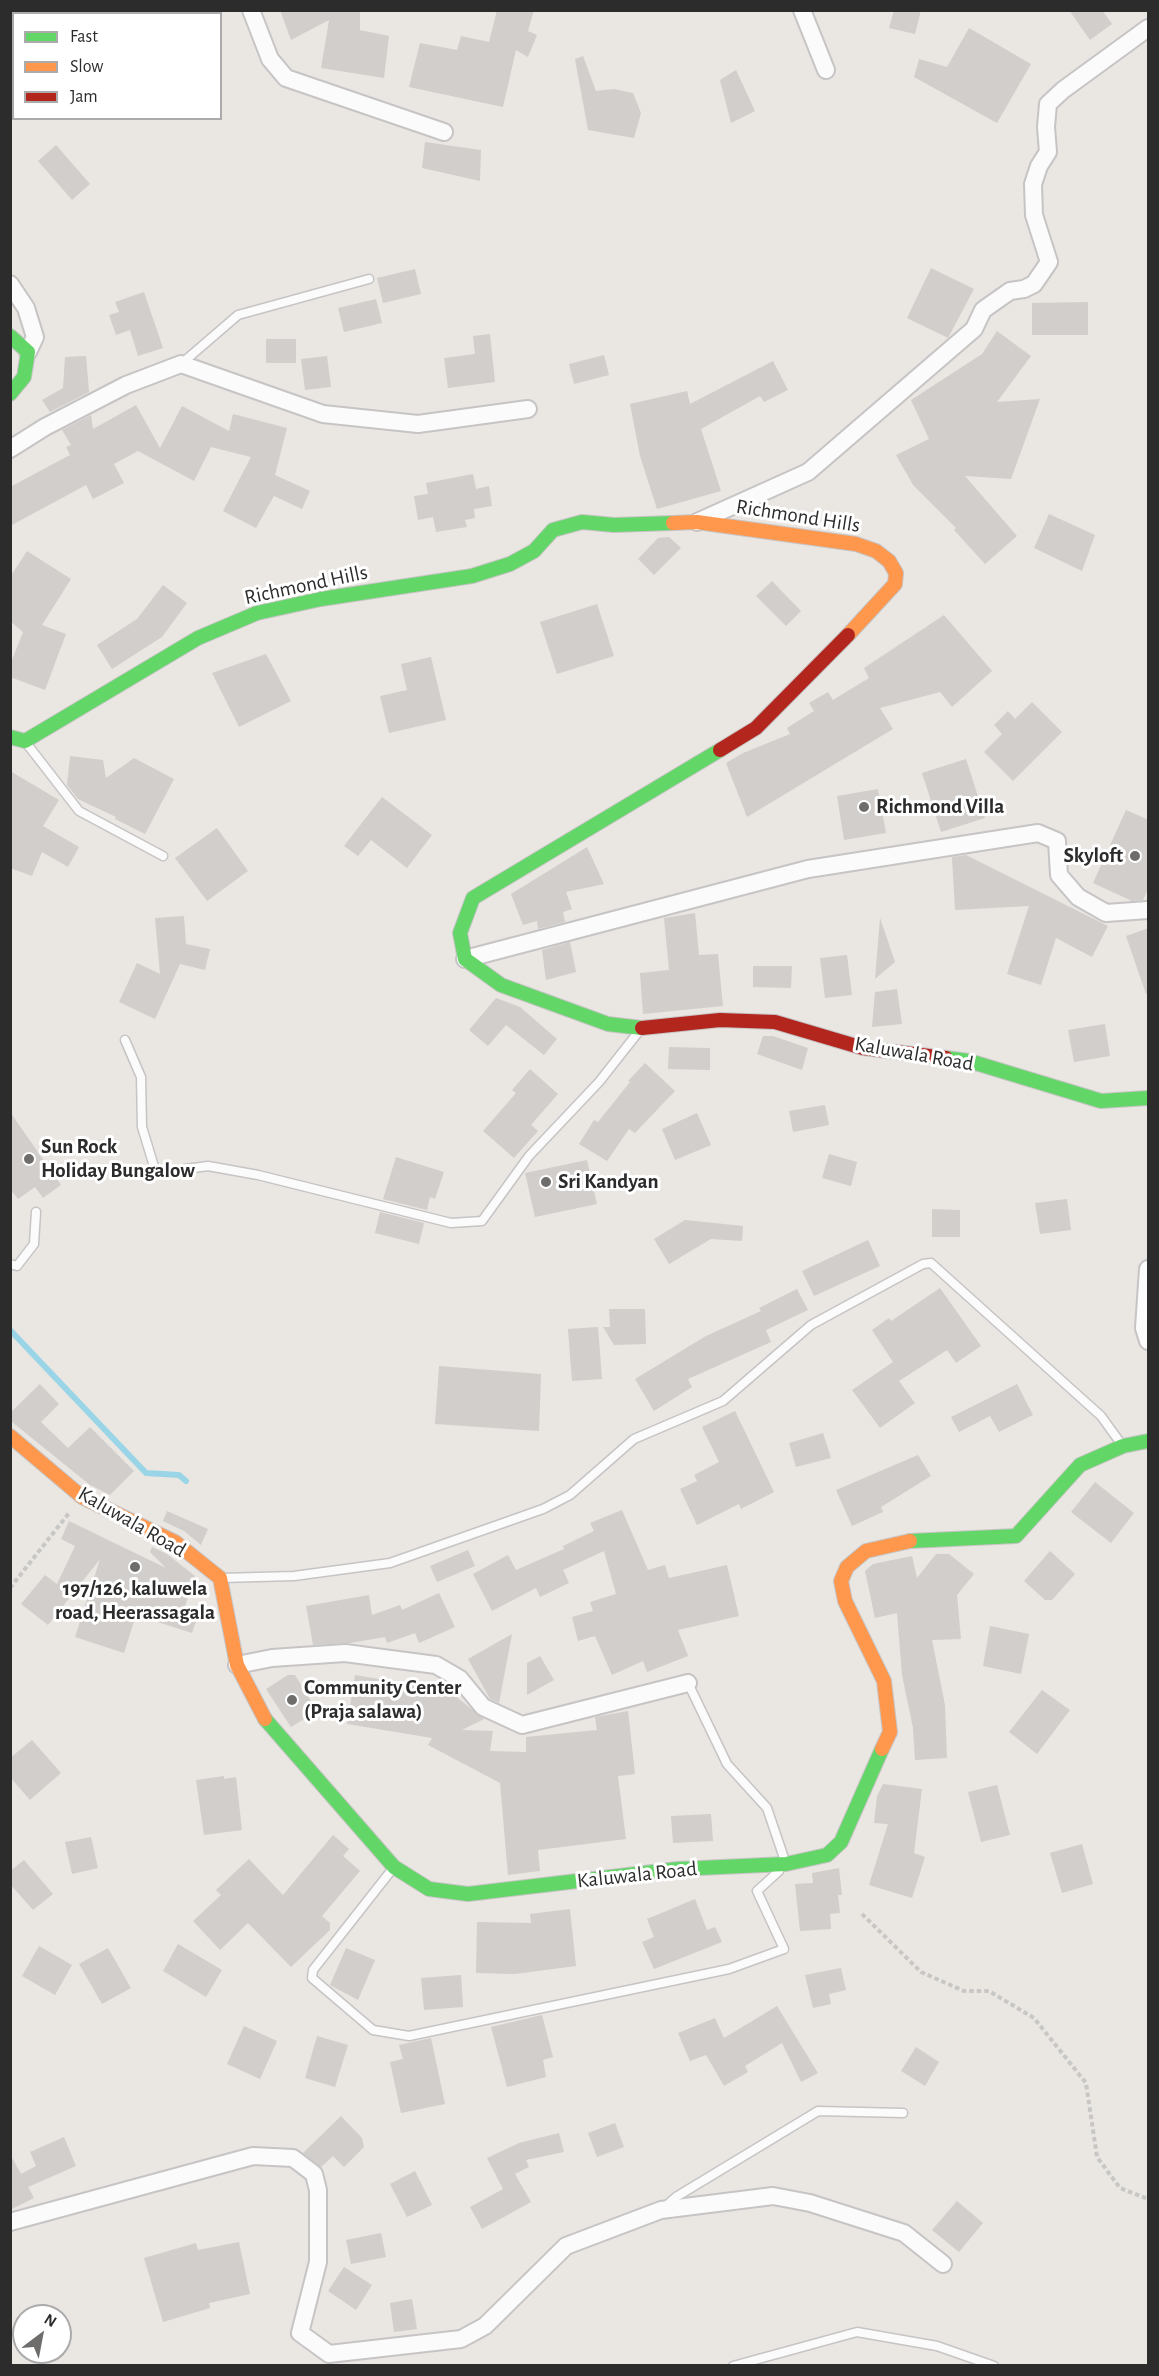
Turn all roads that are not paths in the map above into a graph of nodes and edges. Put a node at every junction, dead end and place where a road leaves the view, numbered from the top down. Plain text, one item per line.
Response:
1 (251, 10) edge
2 (802, 10) edge
3 (1149, 28) edge
4 (826, 70) dead end
5 (444, 132) dead end
6 (369, 279) dead end
7 (10, 284) edge
8 (10, 336) edge
9 (28, 352) junction
10 (181, 364) junction
11 (10, 394) edge
12 (528, 409) dead end
13 (10, 449) edge
14 (697, 522) junction
15 (10, 736) edge
16 (25, 741) junction
17 (164, 856) dead end
18 (1149, 910) edge
19 (465, 959) junction
20 (642, 1028) junction
21 (125, 1040) dead end
22 (1149, 1098) edge
23 (36, 1212) dead end
24 (10, 1264) edge
25 (1149, 1269) edge
26 (1149, 1341) edge
27 (10, 1436) edge
28 (1149, 1441) edge
29 (1123, 1446) junction
30 (220, 1578) junction
31 (237, 1665) junction
32 (688, 1683) joint
33 (786, 1864) junction
34 (394, 1867) junction
35 (903, 2113) dead end
36 (661, 2210) junction
37 (10, 2222) edge
38 (943, 2264) dead end
39 (733, 2366) edge
40 (994, 2366) edge

1 - 5 street
2 - 4 street
3 - 14 street
6 - 10 lane
7 - 9 street
8 - 9 street
9 - 11 street
10 - 12 street
10 - 13 street
14 - 16 street, Richmond Hills
14 - 19 street, Richmond Hills
15 - 16 street
16 - 17 lane
18 - 19 street
19 - 20 street
20 - 21 lane
20 - 22 street, Kaluwala Road
23 - 24 lane
25 - 26 street
27 - 30 street, Kaluwala Road
28 - 29 street, Kaluwala Road
29 - 30 lane
29 - 33 street, Kaluwala Road
30 - 31 street, Kaluwala Road
31 - 32 street
31 - 34 street, Kaluwala Road
32 - 33 lane
33 - 34 street, Kaluwala Road
33 - 34 lane
35 - 36 lane
36 - 37 street
36 - 38 street
39 - 40 lane

